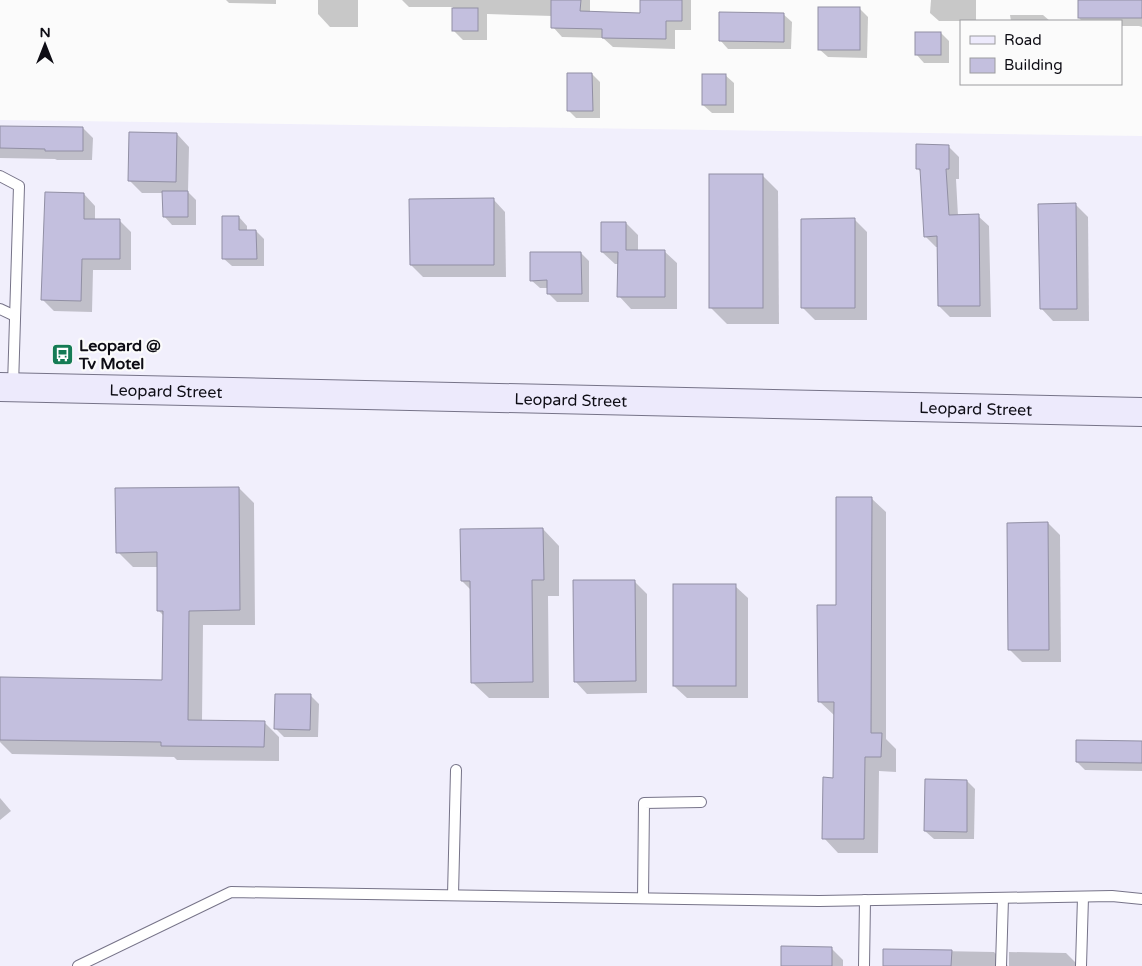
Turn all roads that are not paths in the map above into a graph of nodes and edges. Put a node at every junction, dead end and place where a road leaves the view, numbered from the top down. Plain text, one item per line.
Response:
1 (0, 176) edge
2 (0, 309) edge
3 (15, 316) junction
4 (7, 387) edge
5 (1142, 412) edge
6 (456, 770) dead end
7 (700, 802) dead end
8 (453, 895) junction
9 (1083, 897) junction
10 (643, 898) junction
11 (1003, 898) junction
12 (1142, 899) edge
13 (865, 900) junction
14 (78, 966) edge
15 (864, 966) edge
16 (1001, 966) edge
17 (1081, 966) edge

1 - 3 lane
2 - 3 lane
3 - 4 lane
4 - 5 main road, Leopard Street
6 - 8 lane
7 - 10 lane
8 - 10 lane
8 - 14 lane
9 - 11 lane
9 - 12 lane
9 - 17 lane
10 - 13 lane
11 - 13 lane
11 - 16 lane
13 - 15 lane

